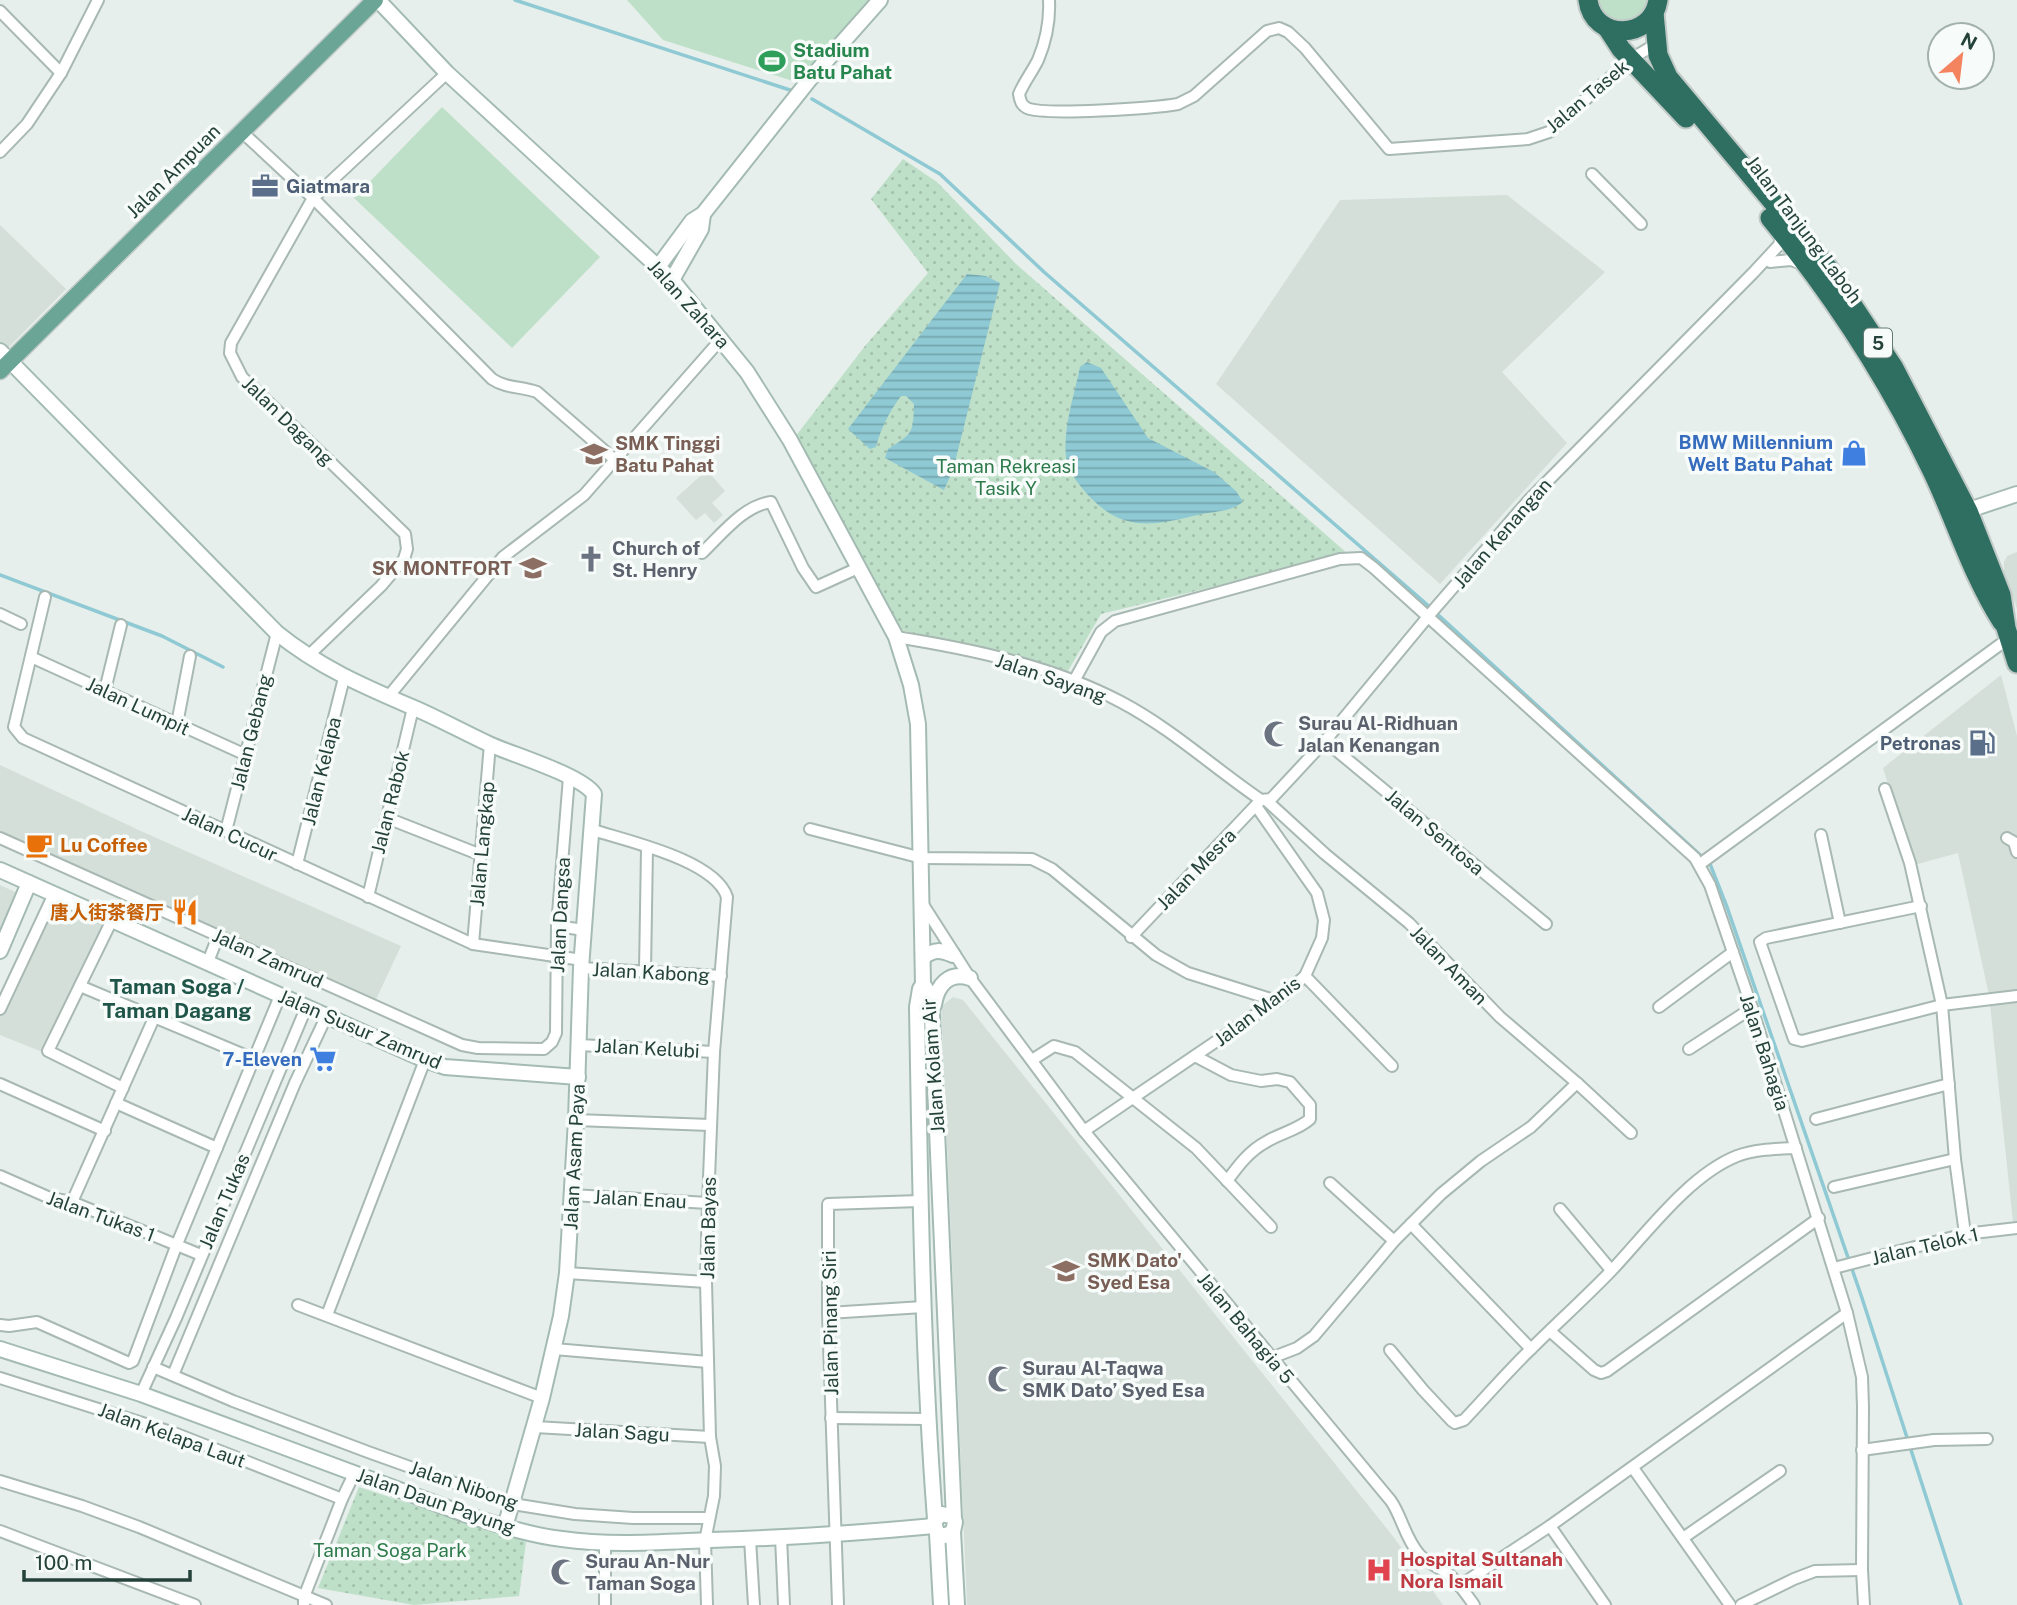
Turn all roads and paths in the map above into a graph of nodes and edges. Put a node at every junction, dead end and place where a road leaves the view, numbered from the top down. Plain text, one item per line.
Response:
1 (98, 0) edge
2 (377, 0) edge
3 (880, 0) edge
4 (1049, 0) edge
5 (1586, 2) edge
6 (1656, 7) edge
7 (0, 11) edge
8 (1608, 29) junction
9 (1656, 44) junction
10 (1631, 59) junction
11 (447, 72) junction
12 (61, 73) junction
13 (242, 132) junction
14 (0, 152) edge
15 (1592, 174) dead end
16 (313, 198) junction
17 (703, 214) junction
18 (1641, 224) dead end
19 (1792, 238) junction
20 (1770, 262) junction
21 (658, 267) junction
22 (1809, 268) junction
23 (1755, 272) junction
24 (672, 279) junction
25 (722, 338) junction
26 (3, 361) edge
27 (614, 459) junction
28 (2017, 494) edge
29 (1960, 513) junction
30 (702, 554) dead end
31 (858, 568) junction
32 (46, 597) dead end
33 (1433, 611) junction
34 (0, 614) edge
35 (21, 624) dead end
36 (121, 625) dead end
37 (276, 633) junction
38 (2008, 633) junction
39 (896, 637) junction
40 (190, 656) dead end
41 (308, 656) junction
42 (31, 657) junction
43 (2017, 663) edge
44 (344, 678) junction
45 (1074, 681) junction
46 (105, 690) junction
47 (388, 697) junction
48 (413, 708) junction
49 (177, 723) junction
50 (1325, 741) junction
51 (490, 744) junction
52 (246, 755) junction
53 (569, 777) junction
54 (1885, 789) dead end
55 (1261, 802) junction
56 (387, 818) junction
57 (810, 829) dead end
58 (593, 830) junction
59 (226, 831) junction
60 (1821, 835) dead end
61 (0, 838) edge
62 (2007, 838) dead end
63 (647, 848) junction
64 (2017, 852) edge
65 (481, 855) junction
66 (922, 858) junction
67 (1702, 863) junction
68 (297, 864) junction
69 (0, 870) edge
70 (29, 883) junction
71 (54, 894) junction
72 (368, 897) junction
73 (922, 903) junction
74 (1921, 906) junction
75 (113, 920) junction
76 (1840, 923) junction
77 (1546, 924) dead end
78 (557, 926) junction
79 (584, 930) junction
80 (218, 936) junction
81 (1131, 937) junction
82 (473, 944) junction
83 (0, 951) edge
84 (1733, 951) junction
85 (953, 955) junction
86 (557, 957) junction
87 (923, 957) junction
88 (208, 962) junction
89 (582, 964) junction
90 (645, 971) junction
91 (720, 976) junction
92 (1305, 976) junction
93 (970, 978) junction
94 (923, 984) junction
95 (80, 986) junction
96 (280, 996) junction
97 (2017, 996) edge
98 (1277, 1001) junction
99 (1942, 1005) junction
100 (306, 1007) junction
101 (1659, 1007) dead end
102 (1752, 1008) junction
103 (0, 1009) edge
104 (932, 1016) junction
105 (326, 1017) junction
106 (154, 1018) junction
107 (579, 1045) junction
108 (544, 1049) joint
109 (1689, 1049) dead end
110 (714, 1052) junction
111 (1195, 1056) junction
112 (254, 1059) junction
113 (425, 1060) junction
114 (1032, 1060) junction
115 (1392, 1066) dead end
116 (578, 1077) junction
117 (1577, 1083) junction
118 (0, 1084) edge
119 (1949, 1084) junction
120 (122, 1088) junction
121 (1135, 1098) junction
122 (116, 1102) junction
123 (1816, 1119) dead end
124 (576, 1120) junction
125 (710, 1125) junction
126 (105, 1131) junction
127 (1084, 1131) junction
128 (1631, 1133) dead end
129 (217, 1148) junction
130 (1796, 1148) junction
131 (1955, 1158) junction
132 (0, 1176) edge
133 (1227, 1181) junction
134 (1330, 1183) dead end
135 (1834, 1187) dead end
136 (572, 1195) junction
137 (920, 1201) junction
138 (72, 1202) junction
139 (708, 1203) junction
140 (1560, 1209) dead end
141 (1819, 1218) junction
142 (1411, 1224) junction
143 (1270, 1227) dead end
144 (2017, 1228) edge
145 (1965, 1234) junction
146 (1394, 1241) junction
147 (177, 1244) junction
148 (201, 1255) junction
149 (1834, 1268) junction
150 (1611, 1270) junction
151 (567, 1273) junction
152 (706, 1282) junction
153 (298, 1305) dead end
154 (923, 1307) junction
155 (828, 1313) junction
156 (1847, 1313) junction
157 (327, 1315) junction
158 (0, 1325) edge
159 (1550, 1332) junction
160 (0, 1349) edge
161 (554, 1349) junction
162 (1531, 1349) junction
163 (1390, 1350) dead end
164 (1271, 1359) junction
165 (708, 1362) junction
166 (153, 1367) junction
167 (173, 1376) junction
168 (0, 1378) edge
169 (141, 1394) junction
170 (542, 1398) junction
171 (831, 1418) junction
172 (928, 1419) junction
173 (535, 1427) junction
174 (710, 1437) junction
175 (1987, 1439) dead end
176 (1862, 1450) junction
177 (1633, 1468) junction
178 (1780, 1471) dead end
179 (354, 1474) junction
180 (0, 1481) edge
181 (342, 1499) junction
182 (513, 1504) junction
183 (708, 1518) junction
184 (954, 1525) junction
185 (935, 1526) junction
186 (1550, 1526) junction
187 (505, 1527) junction
188 (0, 1531) edge
189 (836, 1535) junction
190 (781, 1537) junction
191 (1683, 1538) junction
192 (750, 1539) junction
193 (705, 1541) junction
194 (605, 1543) junction
195 (1862, 1570) junction
196 (1460, 1586) junction
197 (304, 1601) edge
198 (195, 1605) edge
199 (326, 1605) edge
200 (606, 1605) edge
201 (707, 1605) edge
202 (754, 1605) edge
203 (784, 1605) edge
204 (838, 1605) edge
205 (941, 1605) edge
206 (957, 1605) edge
207 (1475, 1605) edge
208 (1605, 1605) edge
209 (1730, 1605) edge
210 (1741, 1605) edge
211 (1864, 1605) edge

1 - 12 street
2 - 11 street, Jalan Zahara
2 - 13 main road, Jalan Ampuan
3 - 17 street
4 - 10 street, Jalan Tasek
5 - 8 highway, 5
6 - 8 highway, 5
6 - 9 highway, Jalan Tanjung Laboh / 5
7 - 12 street
8 - 10 highway, Jalan Tanjung Laboh / 5
9 - 10 street, Jalan Tasek
9 - 19 highway, Jalan Tanjung Laboh / 5
10 - 19 highway, Jalan Tanjung Laboh / 5
11 - 16 street, Jalan Dagang
11 - 21 street, Jalan Zahara
12 - 14 street
13 - 16 street
13 - 26 main road, Jalan Ampuan
15 - 18 street
16 - 27 street
16 - 41 street, Jalan Dagang
17 - 21 street
17 - 24 street
19 - 20 street, Jalan Kenangan
19 - 22 highway, Jalan Tanjung Laboh / 5
19 - 23 street, Jalan Kenangan
19 - 29 highway, Jalan Tanjung Laboh / 5
20 - 22 street
20 - 23 street, Jalan Kenangan
21 - 24 street, Jalan Zahara
22 - 29 highway, Jalan Tanjung Laboh / 5
23 - 33 street, Jalan Kenangan
24 - 25 street, Jalan Zahara
25 - 27 street
25 - 31 street, Jalan Zahara
26 - 37 street
27 - 47 street
28 - 29 street
29 - 38 highway, Jalan Tanjung Laboh / 5
30 - 31 street
31 - 39 street, Jalan Zahara
32 - 42 street, Jalan Cucur
33 - 45 street, Jalan Bahagia
33 - 50 street, Jalan Kenangan
33 - 67 street, Jalan Bahagia
34 - 35 street
36 - 46 street
37 - 41 street
37 - 52 street, Jalan Gebang
38 - 43 highway, Jalan Tanjung Laboh / 5
38 - 67 street
39 - 45 street, Jalan Sayang
39 - 66 street, Jalan Zahara
40 - 49 street
41 - 44 street
42 - 46 street, Jalan Lumpit
42 - 59 street, Jalan Cucur
44 - 47 street
44 - 68 street, Jalan Kelapa
45 - 55 street, Jalan Sayang
46 - 49 street, Jalan Lumpit
47 - 48 street
48 - 51 street
48 - 56 street, Jalan Rabok
49 - 52 street, Jalan Lumpit
50 - 55 street, Jalan Kenangan
50 - 77 street, Jalan Sentosa
51 - 53 street
51 - 65 street, Jalan Langkap
52 - 59 street, Jalan Gebang
53 - 58 street, Jalan Asam Paya
53 - 78 street, Jalan Dangsa
54 - 74 street
55 - 81 street, Jalan Mesra
55 - 92 street, Jalan Manis
55 - 117 street, Jalan Aman
56 - 65 street
56 - 72 street, Jalan Rabok
57 - 66 street
58 - 63 street
58 - 79 street, Jalan Asam Paya
59 - 68 street, Jalan Cucur
60 - 76 street
61 - 80 street, Jalan Zamrud
62 - 64 street
63 - 90 street
63 - 91 street, Jalan Bayas
65 - 82 street, Jalan Langkap
66 - 73 street, Jalan Zahara
66 - 81 street
67 - 84 street, Jalan Bahagia
68 - 72 street, Jalan Cucur
69 - 70 street, Jalan Susur Zamrud
70 - 71 street, Jalan Susur Zamrud
70 - 83 street
71 - 75 street, Jalan Susur Zamrud
71 - 103 street
72 - 82 street, Jalan Cucur
73 - 85 street, Jalan Bahagia 5
73 - 87 street, Jalan Zahara
74 - 76 street
74 - 99 street
75 - 88 street, Jalan Susur Zamrud
75 - 95 street
76 - 99 street
78 - 79 street
78 - 86 street, Jalan Dangsa
79 - 89 street, Jalan Asam Paya
80 - 88 street
80 - 108 street, Jalan Zamrud
81 - 98 street
82 - 86 street, Jalan Cucur
84 - 101 street
84 - 102 street, Jalan Bahagia
85 - 87 street
85 - 93 street, Jalan Bahagia 5
86 - 89 street, Jalan Cucur
86 - 108 street, Jalan Dangsa
87 - 94 street, Jalan Zahara
88 - 96 street, Jalan Susur Zamrud
89 - 90 street, Jalan Kabong
89 - 107 street, Jalan Asam Paya
90 - 91 street, Jalan Kabong
91 - 110 street, Jalan Bayas
92 - 98 street, Jalan Manis
92 - 115 street
93 - 104 street
93 - 114 street, Jalan Bahagia 5
94 - 104 street, Jalan Kolam Air
94 - 137 street, Jalan Kolam Air
95 - 106 street
95 - 120 street
96 - 100 street, Jalan Susur Zamrud
96 - 112 street
97 - 99 street
98 - 111 street, Jalan Manis
99 - 119 street
100 - 105 street, Jalan Susur Zamrud
100 - 148 street, Jalan Tukas
102 - 109 street
102 - 130 street, Jalan Bahagia
104 - 184 street, Jalan Kolam Air
105 - 113 street, Jalan Susur Zamrud
105 - 167 street
106 - 112 street
106 - 120 street
107 - 110 street, Jalan Kelubi
107 - 116 street, Jalan Asam Paya
110 - 125 street, Jalan Bayas
111 - 121 street, Jalan Manis
111 - 133 street
112 - 129 street
113 - 116 street, Jalan Susur Zamrud
113 - 157 street
114 - 121 street
114 - 127 street, Jalan Bahagia 5
116 - 124 street, Jalan Asam Paya
117 - 128 street, Jalan Aman
117 - 142 street
118 - 126 street
119 - 123 street
119 - 131 street
120 - 122 street
121 - 127 street, Jalan Manis
121 - 133 street
122 - 126 street
122 - 129 street
124 - 125 street
124 - 136 street, Jalan Asam Paya
125 - 139 street, Jalan Bayas
126 - 138 street
127 - 164 street, Jalan Bahagia 5
129 - 147 street
130 - 141 street, Jalan Bahagia
130 - 150 street
131 - 135 street
131 - 145 street
132 - 138 street, Jalan Tukas 1
133 - 143 street
134 - 146 street
136 - 139 street, Jalan Enau
136 - 151 street, Jalan Asam Paya
137 - 154 street, Jalan Kolam Air
137 - 155 street, Jalan Pinang Siri
138 - 147 street, Jalan Tukas 1
139 - 152 street, Jalan Bayas
140 - 150 street
141 - 149 street, Jalan Bahagia
141 - 159 street
142 - 146 street
142 - 162 street
144 - 145 street, Jalan Telok 1
145 - 149 street, Jalan Telok 1
146 - 164 street
147 - 148 street, Jalan Tukas 1
147 - 158 street
148 - 166 street, Jalan Tukas
149 - 156 street, Jalan Bahagia
150 - 159 street
151 - 152 street
151 - 161 street, Jalan Asam Paya
152 - 165 street, Jalan Bayas
153 - 157 street
154 - 155 street
154 - 172 street, Jalan Kolam Air
155 - 171 street, Jalan Pinang Siri
156 - 176 street, Jalan Bahagia
156 - 177 street
157 - 170 street
159 - 162 street
160 - 169 street, Jalan Daun Payung
161 - 165 street
161 - 170 street, Jalan Asam Paya
162 - 163 street
164 - 196 street, Jalan Bahagia 5
165 - 174 street, Jalan Bayas
166 - 167 street, Jalan Nibong
166 - 169 street, Jalan Tukas
167 - 182 street, Jalan Nibong
168 - 181 street, Jalan Kelapa Laut
169 - 179 street, Jalan Daun Payung
170 - 173 street, Jalan Asam Paya
171 - 172 street
171 - 189 street, Jalan Pinang Siri
172 - 185 street, Jalan Kolam Air
173 - 174 street, Jalan Sagu
173 - 182 street, Jalan Asam Paya
174 - 183 street, Jalan Bayas
175 - 176 street
176 - 195 street, Jalan Bahagia
177 - 186 street
177 - 191 street
178 - 191 street
179 - 181 street
179 - 187 street, Jalan Daun Payung
180 - 197 street
181 - 197 street
182 - 183 street, Jalan Nibong
182 - 187 street, Jalan Asam Paya
183 - 193 street, Jalan Bayas
184 - 185 street, Jalan Daun Payung
184 - 206 street, Jalan Kolam Air
185 - 189 street, Jalan Daun Payung
185 - 205 street, Jalan Kolam Air
186 - 196 street
186 - 208 street
187 - 194 street, Jalan Daun Payung
188 - 198 street
189 - 190 street, Jalan Daun Payung
189 - 204 street, Jalan Pinang Siri
190 - 192 street, Jalan Daun Payung
190 - 203 street
191 - 209 street
192 - 193 street, Jalan Daun Payung
192 - 202 street
193 - 194 street, Jalan Daun Payung
193 - 201 street, Jalan Bayas
194 - 200 street
195 - 210 street
195 - 211 street, Jalan Bahagia
196 - 207 street, Jalan Bahagia 5
197 - 199 street

